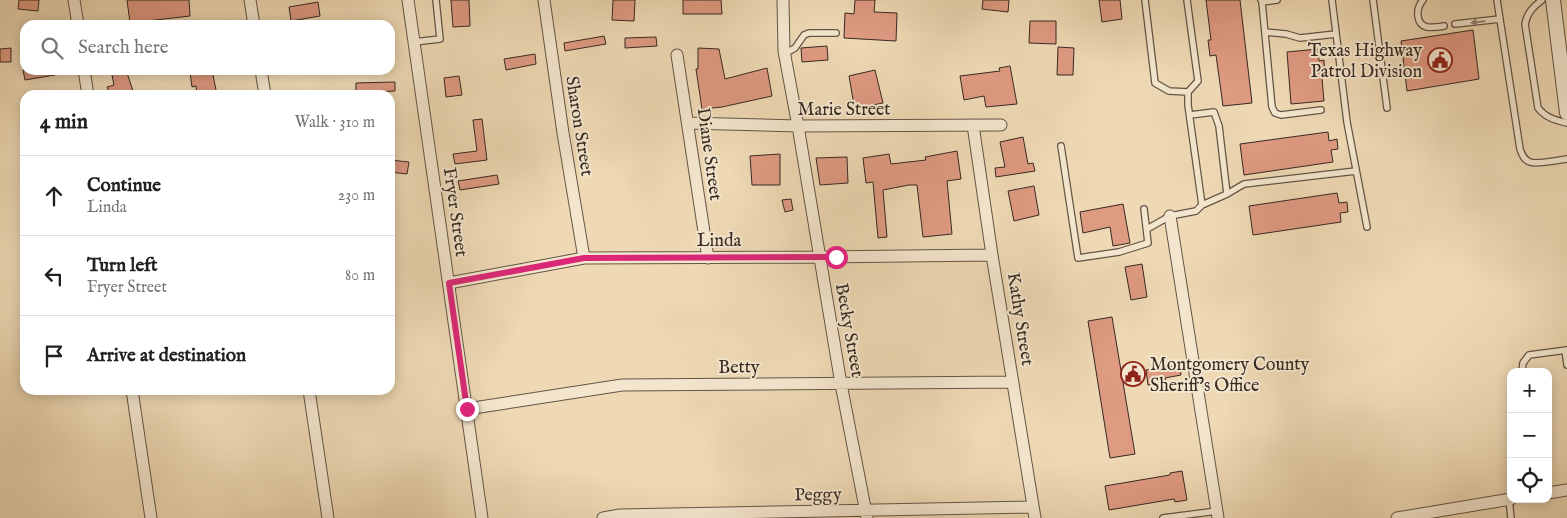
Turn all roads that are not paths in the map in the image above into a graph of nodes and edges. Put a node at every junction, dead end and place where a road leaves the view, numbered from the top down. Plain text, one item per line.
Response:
1 (74, 0) edge
2 (250, 0) edge
3 (408, 0) edge
4 (436, 0) edge
5 (544, 0) edge
6 (782, 0) edge
7 (1145, 0) edge
8 (1187, 0) edge
9 (1277, 0) edge
10 (1332, 0) edge
11 (1373, 0) edge
12 (1423, 0) edge
13 (1497, 0) edge
14 (1542, 0) edge
15 (1553, 0) edge
16 (1261, 1) edge
17 (1500, 19) junction
18 (77, 20) edge
19 (253, 20) edge
20 (1455, 24) dead end
21 (1444, 26) dead end
22 (1265, 32) junction
23 (836, 33) dead end
24 (1336, 34) junction
25 (414, 42) junction
26 (784, 54) junction
27 (677, 55) dead end
28 (85, 75) edge
29 (262, 75) edge
30 (87, 90) edge
31 (264, 90) edge
32 (1188, 92) junction
33 (1387, 108) dead end
34 (1321, 110) dead end
35 (1567, 113) edge
36 (1190, 115) junction
37 (1567, 123) edge
38 (688, 124) junction
39 (973, 125) junction
40 (1001, 125) dead end
41 (798, 126) junction
42 (1061, 146) dead end
43 (1567, 159) edge
44 (1356, 171) junction
45 (1227, 194) junction
46 (1202, 205) junction
47 (1144, 209) dead end
48 (1170, 216) junction
49 (1367, 227) dead end
50 (1147, 229) junction
51 (992, 255) junction
52 (820, 257) junction
53 (584, 258) junction
54 (708, 258) junction
55 (449, 283) junction
56 (1566, 350) edge
57 (1567, 365) edge
58 (1522, 368) edge
59 (1013, 382) junction
60 (842, 384) junction
61 (133, 395) edge
62 (310, 395) edge
63 (467, 409) junction
64 (1567, 490) edge
65 (1552, 492) edge
66 (1507, 500) edge
67 (1510, 503) edge
68 (1034, 512) edge
69 (866, 514) edge
70 (1218, 514) edge
71 (1434, 515) edge
72 (151, 518) edge
73 (328, 518) edge
74 (482, 518) edge
75 (603, 518) edge
76 (1163, 518) edge
77 (1397, 518) edge
78 (1511, 518) edge

1 - 18 street
2 - 19 street
3 - 25 street, Fryer Street
4 - 25 lane
5 - 53 street, Sharon Street
6 - 26 street, Becky Street
7 - 32 lane
8 - 32 lane
9 - 16 lane
10 - 24 lane
11 - 33 lane
12 - 21 lane
13 - 17 lane
14 - 37 lane
15 - 35 street
16 - 22 lane
17 -> 20 lane
17 - 43 lane
22 - 24 lane
22 - 34 lane
23 - 26 lane
24 - 44 lane
25 - 55 street, Fryer Street
26 - 41 street, Becky Street
27 - 38 street, Diane Street
28 - 30 street
29 - 31 street
32 - 36 lane
36 - 45 lane
36 - 46 lane
38 - 41 street, Marie Street
38 - 54 street, Diane Street
39 - 40 street, Marie Street
39 - 41 street, Marie Street
39 - 51 street, Kathy Street
41 - 52 street, Becky Street
42 - 50 lane
44 - 45 lane
44 - 49 lane
45 - 46 lane
46 - 48 lane
47 - 50 lane
48 - 50 lane
48 - 70 street
51 - 52 street, Linda
51 - 59 street, Kathy Street
52 - 54 street, Linda
52 - 60 street, Becky Street
53 - 54 street, Linda
53 - 55 street, Linda
55 - 63 street, Fryer Street
56 - 57 lane
56 - 58 lane
59 - 60 street, Betty
59 - 68 street, Kathy Street
60 - 63 street, Betty
60 - 69 street, Becky Street
61 - 72 street
62 - 73 street
63 - 74 street, Fryer Street
64 - 65 street
66 - 71 street
67 - 78 lane
68 - 69 street, Peggy
69 - 75 street, Peggy
70 - 76 lane
71 - 77 street

